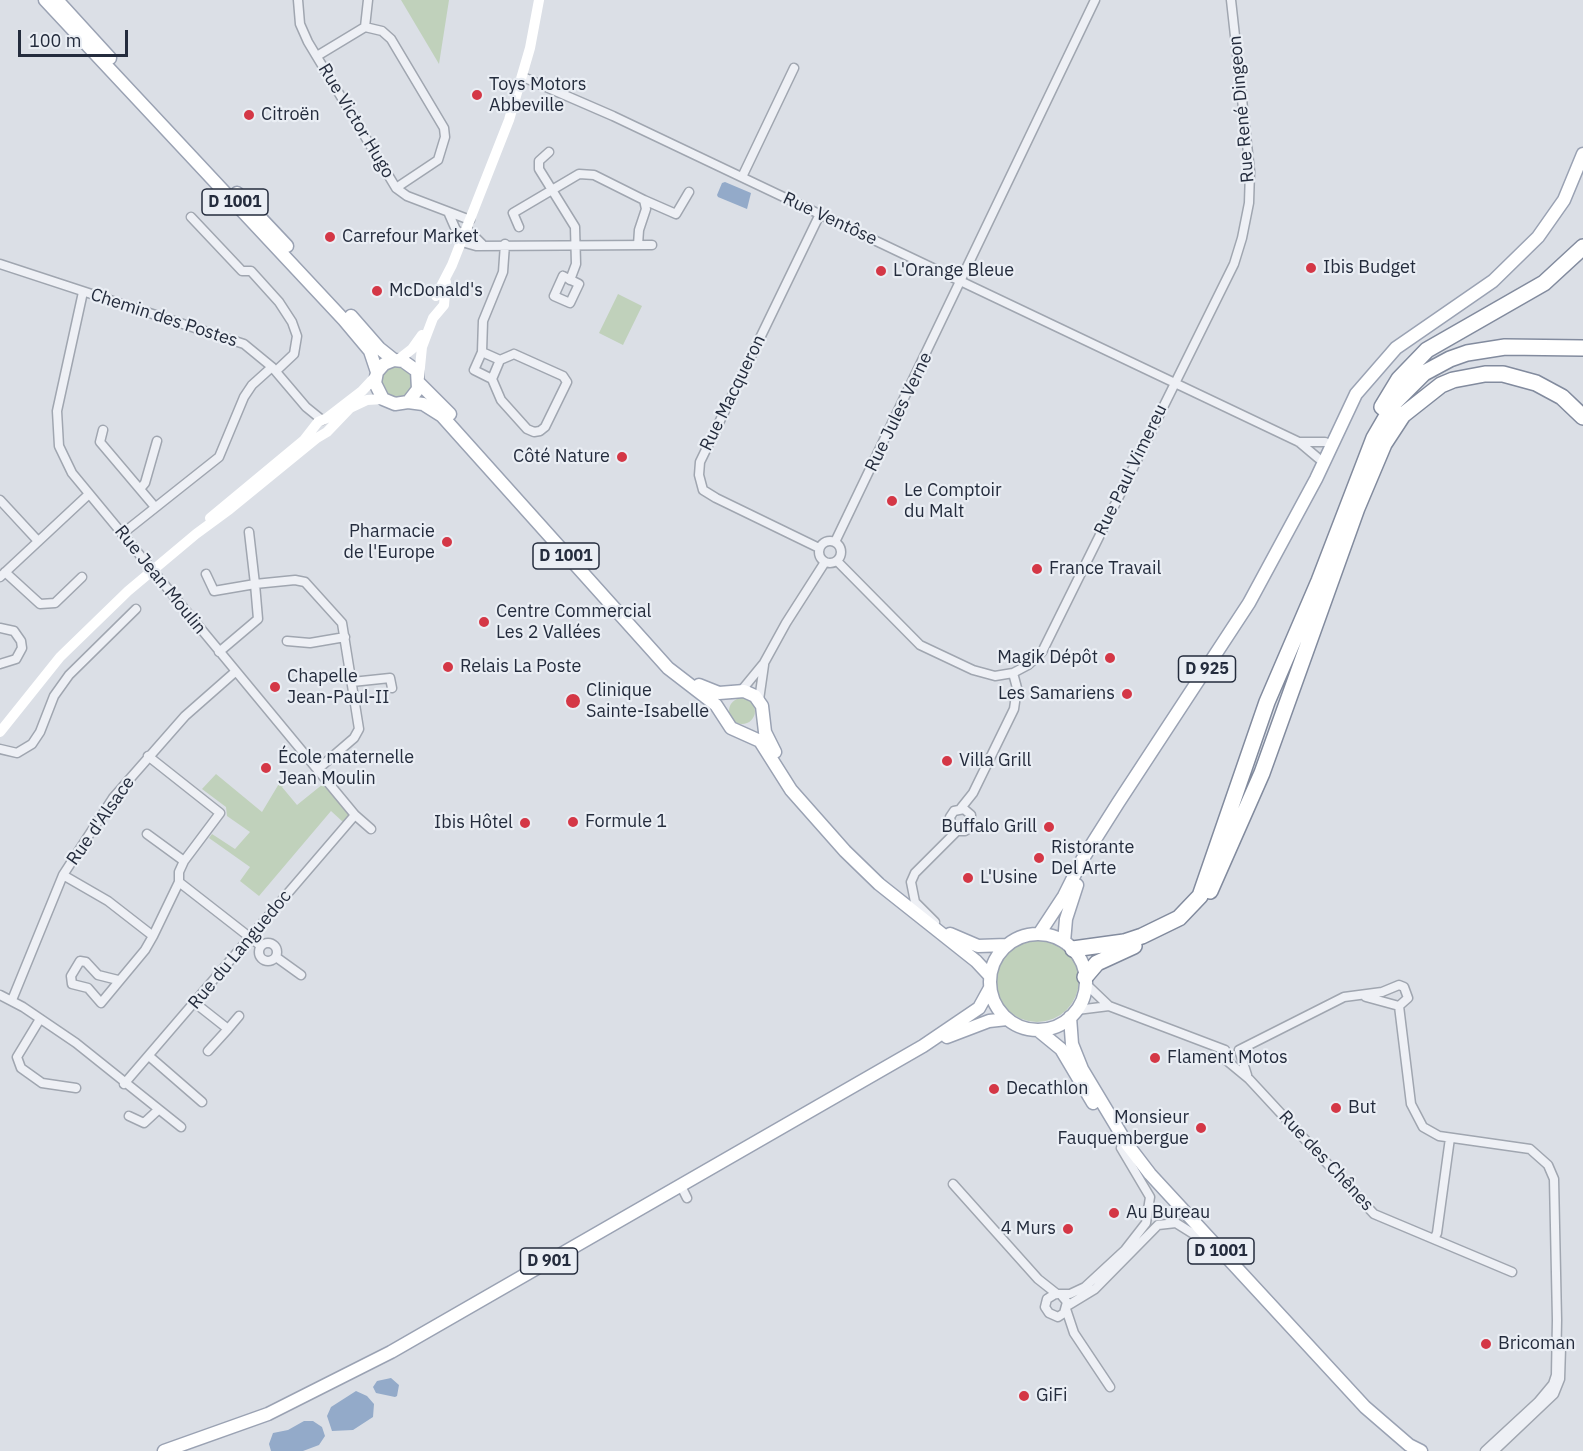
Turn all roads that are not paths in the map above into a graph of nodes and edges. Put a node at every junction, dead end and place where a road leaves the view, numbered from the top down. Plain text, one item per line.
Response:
1 (45, 0) edge
2 (57, 0) edge
3 (298, 0) edge
4 (368, 0) edge
5 (539, 0) edge
6 (1095, 0) edge
7 (1231, 0) edge
8 (365, 27) junction
9 (317, 56) junction
10 (794, 68) dead end
11 (523, 77) junction
12 (549, 152) dead end
13 (1583, 154) edge
14 (742, 177) junction
15 (396, 188) junction
16 (551, 189) junction
17 (689, 192) dead end
18 (644, 200) junction
19 (449, 214) junction
20 (820, 214) junction
21 (191, 217) dead end
22 (519, 227) dead end
23 (465, 232) junction
24 (482, 244) junction
25 (505, 244) junction
26 (577, 245) junction
27 (638, 245) junction
28 (652, 245) dead end
29 (1583, 247) edge
30 (0, 264) edge
31 (1501, 270) junction
32 (570, 280) dead end
33 (962, 281) junction
34 (83, 291) junction
35 (437, 302) junction
36 (1583, 348) edge
37 (482, 352) junction
38 (1583, 354) edge
39 (396, 360) junction
40 (500, 360) junction
41 (274, 369) junction
42 (376, 374) junction
43 (492, 379) junction
44 (419, 380) junction
45 (1174, 382) junction
46 (383, 399) junction
47 (408, 402) junction
48 (1583, 417) edge
49 (322, 426) junction
50 (103, 430) dead end
51 (157, 441) dead end
52 (1299, 442) junction
53 (1325, 442) junction
54 (1318, 458) junction
55 (1309, 487) junction
56 (140, 489) junction
57 (1352, 493) junction
58 (89, 494) junction
59 (1, 504) edge
60 (155, 507) junction
61 (1358, 508) junction
62 (249, 532) dead end
63 (122, 534) junction
64 (38, 541) junction
65 (835, 542) junction
66 (819, 548) junction
67 (837, 561) junction
68 (825, 562) junction
69 (152, 571) junction
70 (3, 574) edge
71 (206, 574) dead end
72 (82, 577) dead end
73 (255, 584) junction
74 (136, 609) dead end
75 (0, 628) edge
76 (345, 637) junction
77 (287, 641) dead end
78 (219, 652) junction
79 (764, 663) junction
80 (0, 664) edge
81 (235, 672) junction
82 (1013, 673) junction
83 (352, 682) junction
84 (392, 688) dead end
85 (737, 692) junction
86 (759, 700) junction
87 (723, 715) junction
88 (762, 715) junction
89 (0, 732) edge
90 (742, 732) junction
91 (1, 754) edge
92 (148, 756) junction
93 (318, 769) junction
94 (974, 793) junction
95 (804, 806) junction
96 (961, 808) junction
97 (970, 813) junction
98 (355, 815) junction
99 (371, 829) dead end
100 (957, 831) junction
101 (147, 834) dead end
102 (1092, 845) junction
103 (184, 861) junction
104 (63, 875) junction
105 (179, 882) junction
106 (930, 924) junction
107 (944, 931) junction
108 (1039, 934) junction
109 (153, 936) junction
110 (251, 937) junction
111 (1007, 945) junction
112 (1068, 945) junction
113 (301, 975) dead end
114 (118, 980) junction
115 (1085, 981) junction
116 (990, 982) junction
117 (1389, 989) junction
118 (0, 995) edge
119 (1359, 996) junction
120 (12, 1000) junction
121 (1389, 1002) junction
122 (195, 1003) junction
123 (1109, 1006) junction
124 (1399, 1006) junction
125 (1074, 1013) junction
126 (239, 1016) dead end
127 (40, 1019) junction
128 (1007, 1019) junction
129 (228, 1029) junction
130 (1039, 1031) junction
131 (923, 1046) junction
132 (1225, 1050) junction
133 (208, 1051) dead end
134 (1240, 1053) junction
135 (149, 1056) junction
136 (1232, 1063) junction
137 (1249, 1079) junction
138 (124, 1084) junction
139 (76, 1088) dead end
140 (202, 1102) dead end
141 (158, 1110) junction
142 (129, 1116) dead end
143 (181, 1126) dead end
144 (1450, 1138) junction
145 (1121, 1148) junction
146 (953, 1184) dead end
147 (681, 1186) junction
148 (687, 1198) dead end
149 (1200, 1238) junction
150 (1434, 1239) junction
151 (1512, 1272) dead end
152 (1038, 1279) junction
153 (1059, 1295) junction
154 (1045, 1302) junction
155 (1067, 1308) junction
156 (1055, 1316) junction
157 (1557, 1320) junction
158 (1074, 1334) junction
159 (1110, 1387) dead end
160 (164, 1451) edge
161 (1408, 1451) edge
162 (1421, 1451) edge
163 (1485, 1451) edge
164 (1494, 1451) edge

1 - 42 main road, D 1001
2 - 39 main road, D 1001
3 - 9 street, Rue Victor Hugo
4 - 8 street
5 - 11 street
6 - 33 street
7 - 45 street, Rue René Dingeon
8 - 9 street
8 - 15 street
9 - 15 street, Rue Victor Hugo
10 - 14 street
11 - 14 street, Rue Ventôse
11 - 23 street
12 - 16 street
13 - 31 main road, D 925
14 - 20 street, Rue Ventôse
15 - 19 street, Rue Victor Hugo
16 - 18 street
16 - 22 street
16 - 26 street
17 - 18 street
18 - 27 street
19 - 23 street, Rue Victor Hugo
19 - 23 street
20 - 33 street, Rue Ventôse
20 - 66 street, Rue Macqueron
21 - 41 street
23 - 24 street
23 - 24 street, Rue Victor Hugo
23 - 35 street
24 - 25 street, Rue Victor Hugo
25 - 26 street, Rue Victor Hugo
25 - 37 street
26 - 27 street, Rue Victor Hugo
26 - 32 street
27 - 28 street, Rue Victor Hugo
29 - 57 highway
30 - 34 street, Chemin des Postes
31 - 53 main road, D 925
31 - 55 main road, D 925
33 - 45 street, Rue Ventôse
33 - 65 street, Rue Jules Verne
34 - 41 street, Chemin des Postes
34 - 58 street, Rue Jean Moulin
35 - 39 street
35 - 44 street
36 - 57 highway
37 - 40 street
37 - 43 street
38 - 61 highway
39 - 42 main road
39 - 44 main road
40 - 43 street
40 - 43 street
41 - 49 street, Chemin des Postes
41 - 60 street
42 - 46 main road
42 - 49 street
44 - 47 main road
44 - 85 main road, D 1001
45 - 52 street, Rue Ventôse
45 - 82 street, Rue Paul Vimereu
46 - 47 main road
46 - 49 street
47 - 87 main road, D 1001
48 - 61 highway
49 - 69 street
50 - 56 street
51 - 56 street
52 - 53 street, Rue Ventôse
52 - 54 street, Rue Ventôse
53 - 54 main road, D 925
54 - 55 main road, D 925
55 - 102 main road, D 925
56 - 60 street
57 - 112 highway
58 - 63 street, Rue Jean Moulin
58 - 64 street
59 - 64 street
60 - 63 street
61 - 115 highway
62 - 73 street
63 - 69 street, Rue Jean Moulin
64 - 70 street
65 - 66 street
65 - 67 street
66 - 68 street
67 - 68 street
67 - 82 street
68 - 79 street
69 - 78 street, Rue Jean Moulin
69 - 89 street
70 - 72 street
71 - 73 street
73 - 76 street
73 - 78 street
74 - 91 street
75 - 80 street
76 - 77 street
76 - 83 street
78 - 81 street, Rue Jean Moulin
79 - 85 street
79 - 86 street
81 - 92 street, Rue d'Alsace
81 - 93 street, Rue Jean Moulin
82 - 94 street
83 - 84 street
83 - 93 street
85 - 86 main road
85 - 87 main road
86 - 88 main road
87 - 90 main road
88 - 90 main road
88 - 95 main road
90 - 95 main road
92 - 103 street
92 - 104 street, Rue d'Alsace
93 - 98 street, Rue Jean Moulin
94 - 96 street
94 - 97 street
95 - 106 main road
96 - 97 street
96 - 100 street
97 - 100 street
98 - 99 street, Rue Jean Moulin
98 - 110 street, Rue du Languedoc
100 - 107 street
101 - 103 street
102 - 108 main road, D 925
102 - 112 main road, D 925
103 - 105 street
104 - 109 street
104 - 120 street, Rue d'Alsace
105 - 109 street
105 - 110 street
106 - 107 main road
106 - 116 main road
107 - 111 main road
108 - 111 main road
108 - 112 main road
109 - 114 street
110 - 113 street
110 - 122 street, Rue du Languedoc
111 - 116 main road
112 - 115 main road
114 - 114 street
115 - 123 street
115 - 125 main road
116 - 128 main road
116 - 131 main road, D 901
117 - 119 street
117 - 121 street
117 - 124 street
118 - 120 street
119 - 121 street
119 - 134 street
120 - 127 street
121 - 124 street
122 - 129 street
122 - 135 street, Rue du Languedoc
123 - 125 street
123 - 132 street
124 - 144 street
125 - 130 main road
125 - 162 main road, D 1001
126 - 129 street
127 - 138 street
127 - 139 street
128 - 130 main road
128 - 131 main road, D 901
129 - 133 street
130 - 145 main road, D 1001
131 - 147 main road, D 901
132 - 134 street
132 - 136 street, Rue des Chênes
134 - 136 street
134 - 137 street, Rue des Chênes
135 - 138 street, Rue du Languedoc
135 - 140 street
136 - 137 street, Rue des Chênes
137 - 150 street, Rue des Chênes
138 - 141 street
141 - 142 street
141 - 143 street
144 - 150 street
144 - 157 street
145 - 149 main road, D 1001
145 - 153 street
146 - 152 street
147 - 148 street
147 - 160 main road, D 901
149 - 155 street
149 - 161 main road, D 1001
150 - 151 street, Rue des Chênes
152 - 153 street
152 - 154 street
153 - 154 street
153 - 155 street
154 - 156 street
155 - 156 street
155 - 158 street
156 - 158 street
157 - 163 street
157 - 164 street
158 - 159 street

